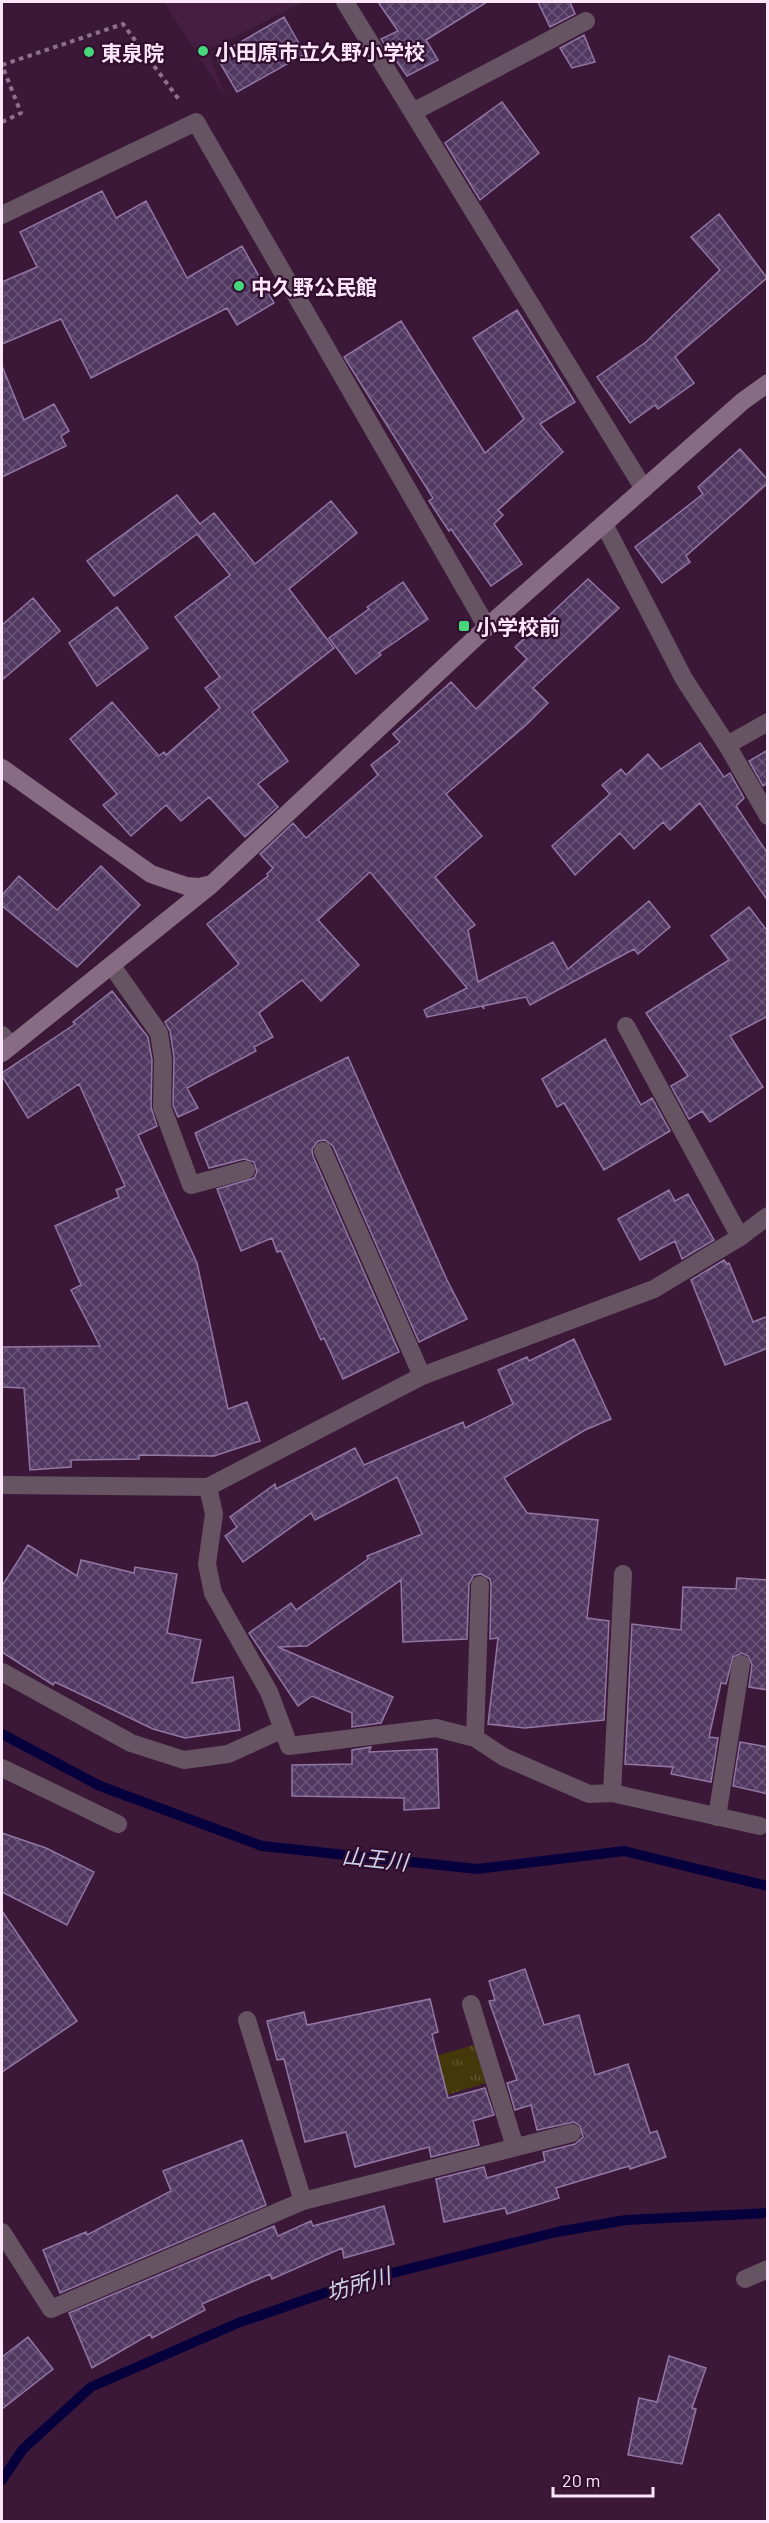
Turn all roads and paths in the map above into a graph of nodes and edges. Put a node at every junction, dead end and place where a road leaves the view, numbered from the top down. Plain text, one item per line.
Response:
1 (345, 2) edge
2 (586, 21) dead end
3 (2, 65) edge
4 (413, 112) junction
5 (2, 122) edge
6 (196, 122) junction
7 (2, 215) edge
8 (768, 383) edge
9 (644, 489) junction
10 (604, 524) junction
11 (487, 627) junction
12 (768, 722) edge
13 (727, 746) junction
14 (2, 768) edge
15 (768, 816) edge
16 (212, 884) junction
17 (112, 966) junction
18 (626, 1026) dead end
19 (5, 1045) edge
20 (323, 1151) dead end
21 (246, 1170) dead end
22 (768, 1216) edge
23 (740, 1237) junction
24 (422, 1376) junction
25 (2, 1485) edge
26 (208, 1487) junction
27 (623, 1574) dead end
28 (480, 1585) dead end
29 (741, 1664) dead end
30 (2, 1672) edge
31 (283, 1729) junction
32 (475, 1738) junction
33 (2, 1768) edge
34 (612, 1793) junction
35 (717, 1817) junction
36 (118, 1824) dead end
37 (760, 1826) dead end
38 (471, 2004) dead end
39 (247, 2020) dead end
40 (572, 2133) dead end
41 (515, 2147) junction
42 (303, 2201) junction
43 (2, 2232) edge
44 (768, 2269) edge
45 (745, 2279) dead end

1 - 4 street
2 - 4 street
3 - 5 path
3 - 6 path
4 - 9 street
6 - 7 street
6 - 11 street
8 - 9 street
9 - 10 street
10 - 11 street
10 - 13 street
11 - 16 street
12 - 13 street
13 - 15 street
14 - 16 street
16 - 17 street
17 - 19 street
17 - 21 street
18 - 23 street
20 - 24 street
22 - 23 street
23 - 24 street
24 - 26 street
25 - 26 street
26 - 31 street
27 - 34 street
28 - 32 street
29 - 35 street
30 - 31 street
31 - 32 street
32 - 34 street
33 - 36 street
34 - 35 street
35 - 37 street
38 - 41 street
39 - 42 street
40 - 41 street
41 - 42 street
42 - 43 street
44 - 45 street

